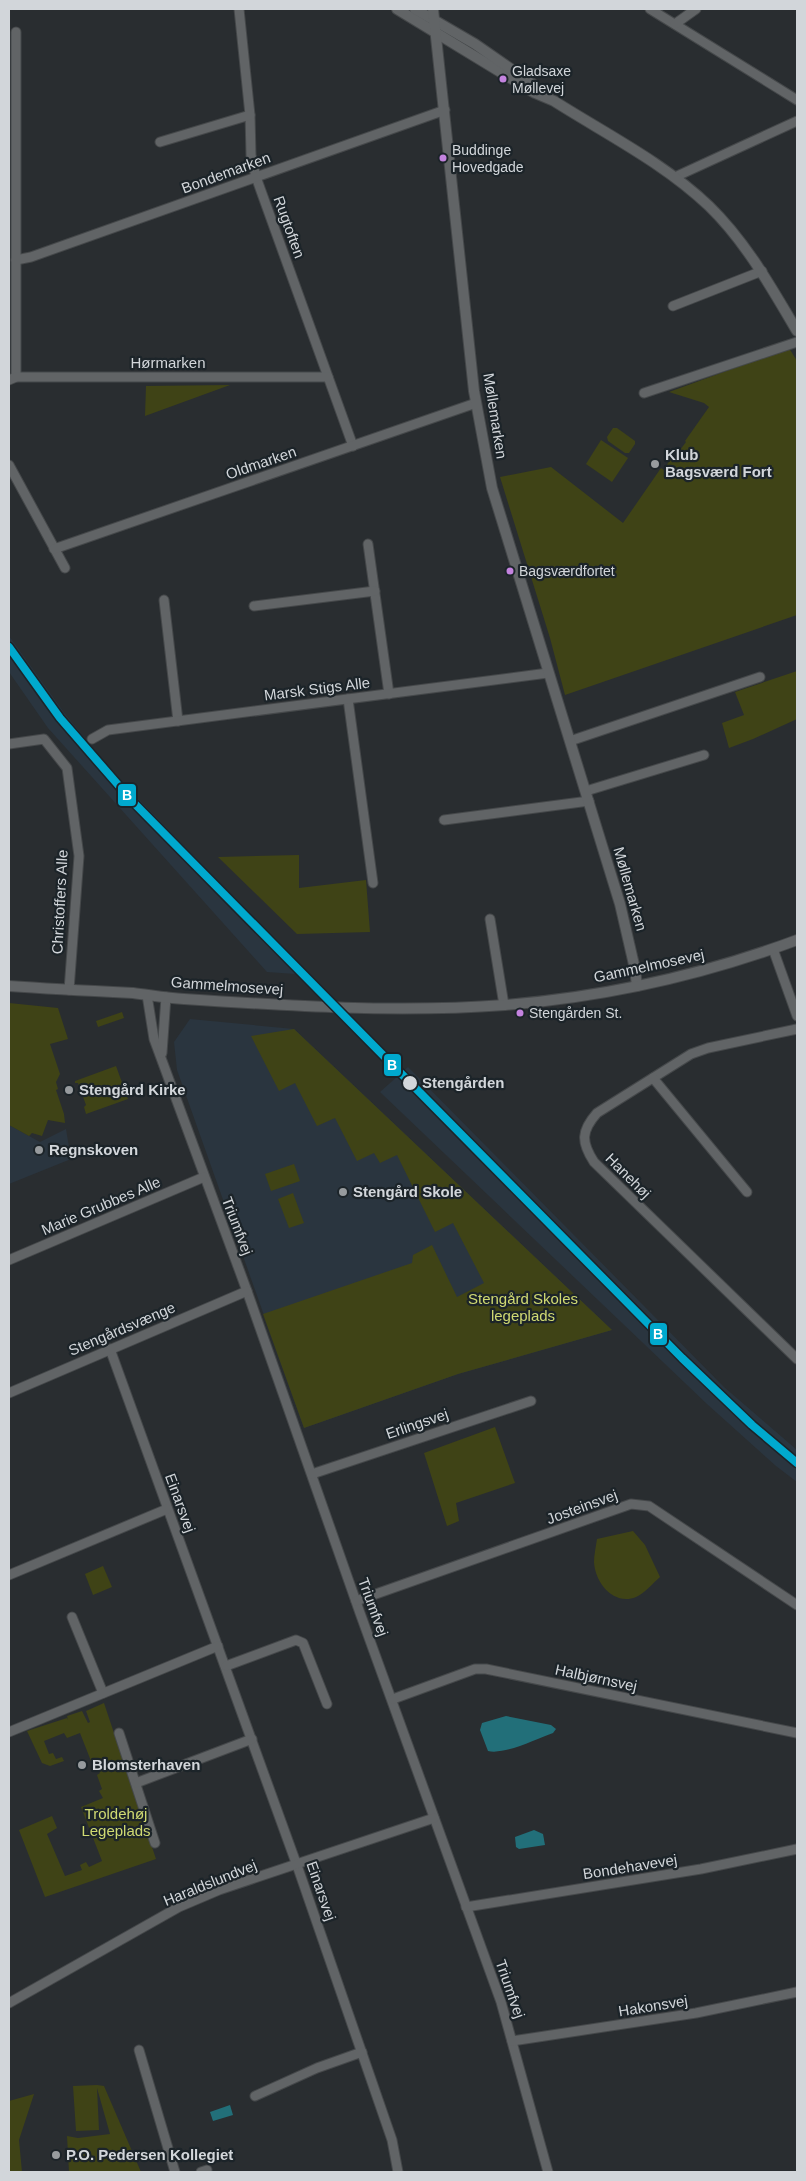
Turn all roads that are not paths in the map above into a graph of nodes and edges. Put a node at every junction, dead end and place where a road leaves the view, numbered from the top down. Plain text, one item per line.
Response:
1 (239, 9) edge
2 (397, 9) edge
3 (415, 9) edge
4 (433, 9) edge
5 (650, 9) edge
6 (696, 9) edge
7 (434, 20) junction
8 (675, 24) junction
9 (16, 32) dead end
10 (434, 32) junction
11 (797, 100) edge
12 (554, 101) junction
13 (445, 110) junction
14 (250, 115) junction
15 (797, 121) edge
16 (160, 142) dead end
17 (256, 177) junction
18 (676, 177) junction
19 (16, 260) junction
20 (762, 272) junction
21 (673, 306) dead end
22 (797, 331) edge
23 (797, 342) edge
24 (328, 377) junction
25 (12, 379) edge
26 (644, 393) dead end
27 (476, 403) junction
28 (353, 446) junction
29 (9, 465) edge
30 (368, 544) dead end
31 (54, 549) junction
32 (65, 568) dead end
33 (375, 591) junction
34 (164, 600) dead end
35 (254, 606) dead end
36 (548, 673) junction
37 (760, 677) dead end
38 (389, 694) junction
39 (348, 699) junction
40 (178, 721) junction
41 (92, 739) dead end
42 (570, 741) junction
43 (9, 744) edge
44 (704, 755) dead end
45 (587, 796) junction
46 (444, 820) dead end
47 (373, 883) dead end
48 (490, 919) dead end
49 (797, 940) edge
50 (773, 949) junction
51 (9, 986) edge
52 (636, 986) junction
53 (69, 990) junction
54 (147, 995) junction
55 (166, 998) junction
56 (504, 1005) junction
57 (797, 1016) edge
58 (797, 1029) edge
59 (161, 1056) junction
60 (653, 1078) junction
61 (204, 1176) junction
62 (748, 1192) dead end
63 (9, 1260) edge
64 (247, 1291) junction
65 (110, 1349) junction
66 (797, 1359) edge
67 (9, 1393) edge
68 (531, 1400) dead end
69 (312, 1474) junction
70 (167, 1510) junction
71 (9, 1575) edge
72 (356, 1601) junction
73 (797, 1605) edge
74 (72, 1617) dead end
75 (218, 1646) junction
76 (226, 1666) junction
77 (103, 1693) junction
78 (393, 1699) junction
79 (327, 1704) dead end
80 (9, 1732) edge
81 (119, 1732) dead end
82 (797, 1733) edge
83 (252, 1740) junction
84 (136, 1783) junction
85 (434, 1818) junction
86 (155, 1843) dead end
87 (797, 1849) edge
88 (297, 1864) junction
89 (466, 1907) junction
90 (797, 1992) edge
91 (9, 2003) edge
92 (512, 2041) junction
93 (139, 2050) dead end
94 (362, 2052) junction
95 (255, 2096) dead end
96 (175, 2172) edge
97 (201, 2172) edge
98 (207, 2172) edge
99 (398, 2172) edge
100 (548, 2172) edge

1 - 14 street, Rugtoften
2 - 10 street
3 - 7 street
4 - 7 street
5 - 8 street
6 - 8 street
7 - 10 street
7 - 12 street
8 - 11 street
9 - 19 street
10 - 12 street
10 - 13 street, Møllemarken
12 - 18 street
13 - 17 street, Bondemarken
13 - 27 street, Møllemarken
14 - 16 street
14 - 17 street, Rugtoften
15 - 18 street
17 - 19 street, Bondemarken
17 - 24 street, Rugtoften
18 - 20 street
19 - 25 street
20 - 21 street
20 - 22 street
23 - 26 street
24 - 25 street, Hørmarken
24 - 28 street, Rugtoften
27 - 28 street, Oldmarken
27 - 36 street, Møllemarken
28 - 31 street, Oldmarken
29 - 31 street
30 - 33 street
31 - 32 street
33 - 35 street
33 - 38 street
34 - 40 street
36 - 38 street, Marsk Stigs Alle
36 - 42 street, Møllemarken
37 - 42 street
38 - 39 street, Marsk Stigs Alle
39 - 40 street, Marsk Stigs Alle
39 - 47 street
40 - 41 street, Marsk Stigs Alle
42 - 45 street, Møllemarken
43 - 53 street, Christoffers Alle
44 - 45 street
45 - 46 street
45 - 52 street, Møllemarken
48 - 56 street
49 - 50 street, Gammelmosevej
50 - 52 street, Gammelmosevej
50 - 57 street
51 - 53 street, Gammelmosevej
52 - 56 street, Gammelmosevej
53 - 54 street, Gammelmosevej
54 - 55 street, Gammelmosevej
54 - 59 street, Triumfvej
55 - 56 street, Gammelmosevej
55 - 59 street, Triumfvej
58 - 60 street, Hanehøj
59 - 61 street, Triumfvej
60 - 62 street
60 - 66 street, Hanehøj
61 - 63 street, Marie Grubbes Alle
61 - 64 street, Triumfvej
64 - 65 street, Stengårdsvænge
64 - 69 street, Triumfvej
65 - 67 street, Stengårdsvænge
65 - 70 street, Einarsvej
68 - 69 street, Erlingsvej
69 - 72 street, Triumfvej
70 - 71 street
70 - 75 street, Einarsvej
72 - 73 street, Josteinsvej
72 - 78 street, Triumfvej
74 - 77 street
75 - 76 street, Einarsvej
75 - 77 street
76 - 79 street
76 - 83 street, Einarsvej
77 - 80 street
78 - 82 street, Halbjørnsvej
78 - 85 street, Triumfvej
81 - 84 street
83 - 84 street
83 - 88 street, Einarsvej
84 - 86 street
85 - 88 street, Haraldslundvej
85 - 89 street, Triumfvej
87 - 89 street, Bondehavevej
88 - 91 street, Haraldslundvej
88 - 94 street, Einarsvej
89 - 92 street, Triumfvej
90 - 92 street, Hakonsvej
92 - 100 street, Triumfvej
93 - 96 street
94 - 95 street
94 - 99 street, Einarsvej
97 - 98 street

